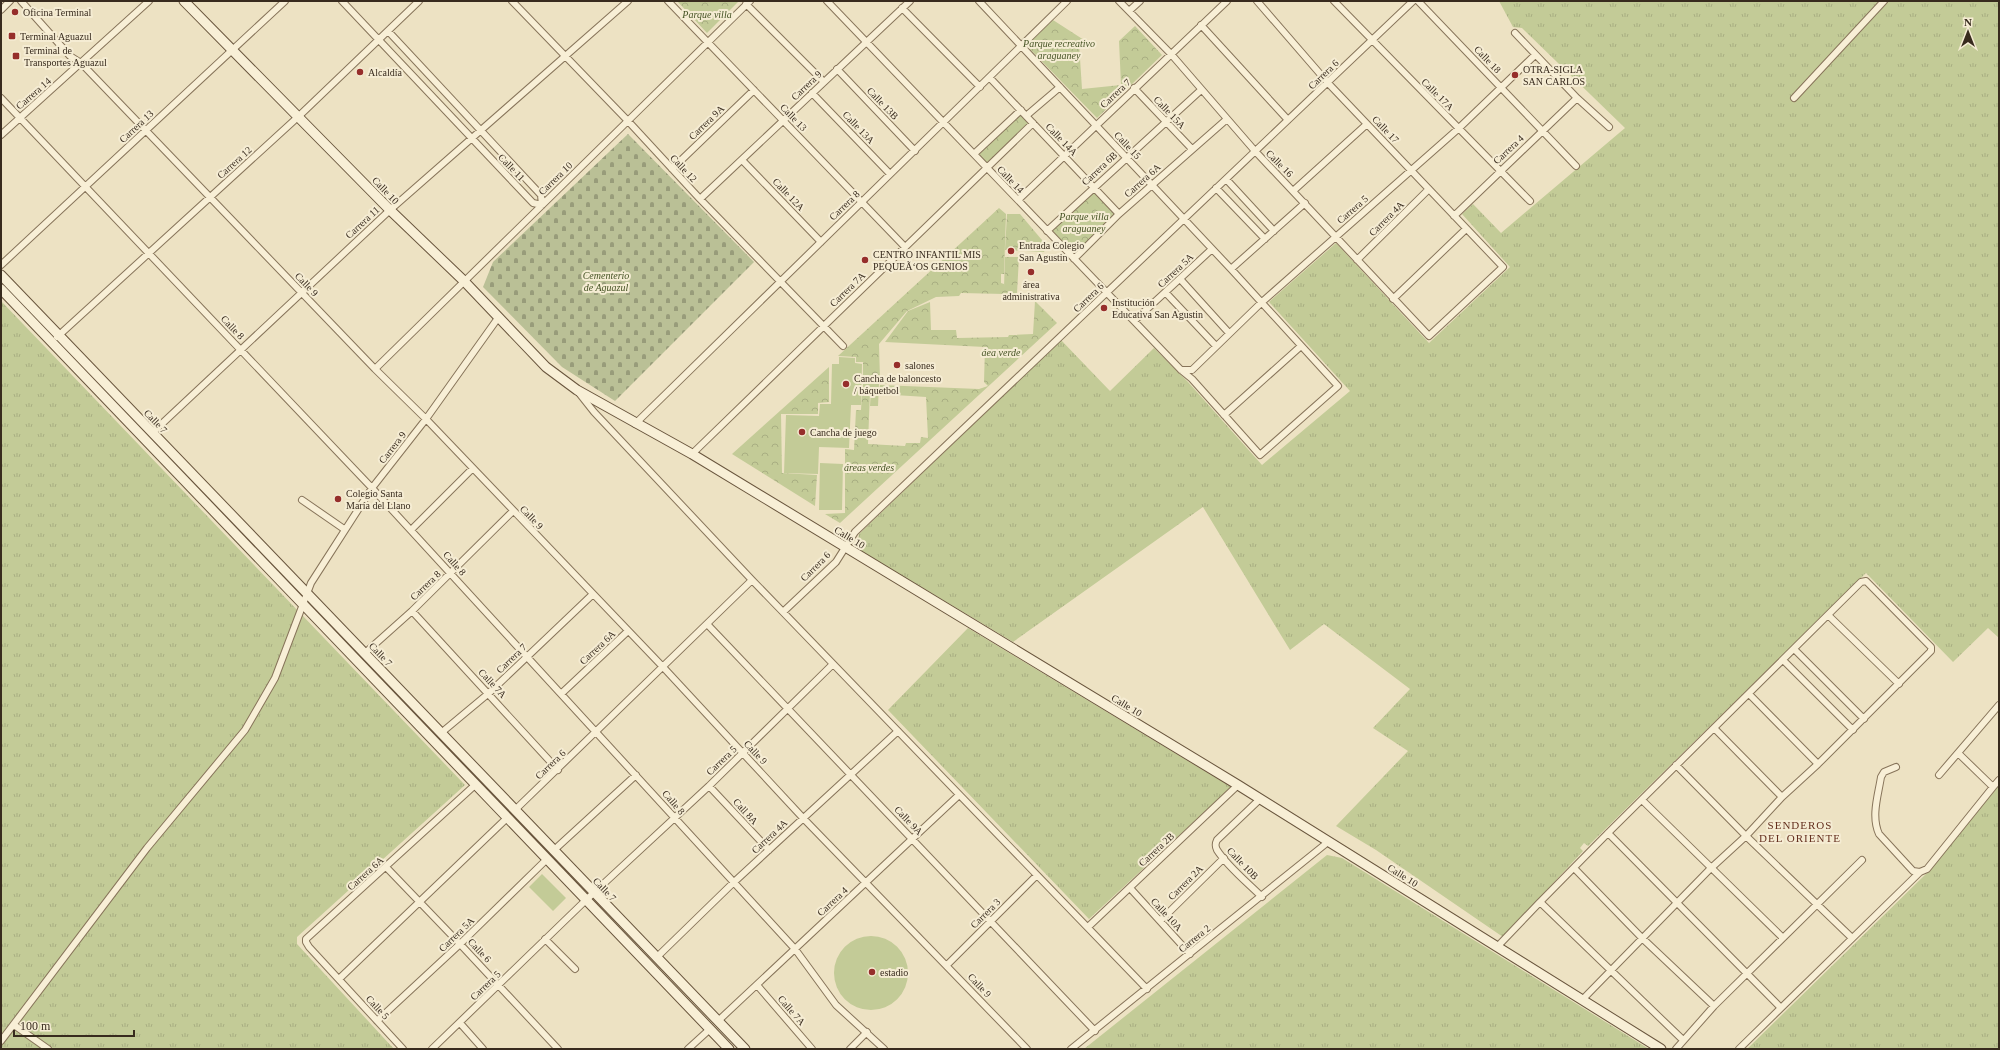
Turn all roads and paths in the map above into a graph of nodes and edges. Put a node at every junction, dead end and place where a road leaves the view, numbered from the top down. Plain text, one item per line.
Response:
1 (10, 1) edge
2 (21, 1) edge
3 (149, 1) edge
4 (184, 1) edge
5 (285, 1) edge
6 (342, 1) edge
7 (419, 1) edge
8 (512, 1) edge
9 (628, 1) edge
10 (668, 1) edge
11 (827, 1) edge
12 (910, 1) edge
13 (979, 1) edge
14 (1067, 1) edge
15 (1119, 1) edge
16 (1140, 1) edge
17 (1226, 1) edge
18 (1257, 1) edge
19 (1334, 1) edge
20 (1413, 1) edge
21 (1418, 1) edge
22 (1884, 1) edge
23 (748, 3) edge
24 (902, 8) junction
25 (1, 10) edge
26 (1129, 11) junction
27 (1201, 25) junction
28 (388, 31) junction
29 (1515, 33) dead end
30 (379, 40) junction
31 (1371, 41) junction
32 (708, 42) junction
33 (866, 42) junction
34 (1022, 46) junction
35 (232, 50) junction
36 (1171, 54) junction
37 (1535, 55) junction
38 (566, 56) junction
39 (81, 63) junction
40 (837, 69) junction
41 (990, 78) junction
42 (824, 82) junction
43 (1328, 83) junction
44 (980, 87) junction
45 (1060, 87) junction
46 (1134, 88) junction
47 (1502, 88) junction
48 (754, 90) junction
49 (1201, 90) junction
50 (812, 93) junction
51 (1, 98) edge
52 (1577, 98) junction
53 (1794, 98) dead end
54 (1021, 110) junction
55 (300, 116) junction
56 (1026, 116) junction
57 (20, 118) junction
58 (1227, 119) junction
59 (783, 120) junction
60 (1288, 120) junction
61 (628, 121) junction
62 (1167, 122) junction
63 (944, 123) junction
64 (1033, 123) junction
65 (1367, 124) junction
66 (1096, 125) junction
67 (1609, 127) dead end
68 (1458, 129) junction
69 (146, 130) junction
70 (482, 131) junction
71 (1542, 131) junction
72 (1, 135) edge
73 (472, 140) junction
74 (1192, 149) junction
75 (915, 151) junction
76 (1254, 151) junction
77 (974, 154) junction
78 (1064, 156) junction
79 (1126, 157) junction
80 (742, 160) junction
81 (1576, 166) dead end
82 (986, 168) junction
83 (672, 169) junction
84 (1412, 170) junction
85 (1500, 171) junction
86 (890, 174) junction
87 (1226, 179) junction
88 (1152, 185) junction
89 (86, 187) junction
90 (1094, 187) junction
91 (1216, 188) junction
92 (1429, 189) junction
93 (1293, 191) junction
94 (210, 197) junction
95 (700, 199) junction
96 (1018, 200) junction
97 (1530, 201) dead end
98 (862, 202) junction
99 (1305, 203) junction
100 (542, 205) junction
101 (390, 210) junction
102 (1119, 214) junction
103 (1454, 216) junction
104 (1184, 218) junction
105 (1466, 229) junction
106 (1274, 230) junction
107 (1047, 231) junction
108 (1335, 236) junction
109 (1265, 239) junction
110 (821, 242) junction
111 (905, 247) junction
112 (1212, 249) junction
113 (150, 254) junction
114 (1074, 259) junction
115 (1357, 260) junction
116 (1, 264) edge
117 (1231, 269) junction
118 (1, 275) edge
119 (1181, 280) junction
120 (464, 281) junction
121 (780, 282) junction
122 (1, 289) edge
123 (301, 292) junction
124 (1107, 293) junction
125 (1166, 293) junction
126 (1393, 299) junction
127 (1262, 302) junction
128 (498, 318) junction
129 (1134, 321) junction
130 (824, 326) junction
131 (1229, 333) junction
132 (59, 336) junction
133 (1429, 336) joint
134 (51, 342) junction
135 (843, 346) dead end
136 (1216, 346) junction
137 (1301, 346) junction
138 (240, 350) junction
139 (375, 369) junction
140 (1181, 370) junction
141 (576, 390) junction
142 (1224, 415) junction
143 (426, 419) junction
144 (635, 424) junction
145 (152, 433) junction
146 (692, 454) junction
147 (473, 468) junction
148 (372, 488) junction
149 (302, 500) dead end
150 (513, 511) junction
151 (344, 529) junction
152 (411, 530) junction
153 (845, 547) junction
154 (451, 574) junction
155 (752, 580) junction
156 (307, 591) junction
157 (593, 594) junction
158 (302, 603) junction
159 (412, 611) junction
160 (783, 612) junction
161 (1828, 616) junction
162 (707, 624) junction
163 (628, 631) junction
164 (1794, 649) junction
165 (365, 653) junction
166 (526, 657) junction
167 (1783, 660) junction
168 (833, 664) junction
169 (663, 667) junction
170 (1899, 684) junction
171 (488, 693) junction
172 (562, 693) junction
173 (1749, 694) junction
174 (1999, 705) edge
175 (788, 708) junction
176 (1864, 719) junction
177 (1714, 728) junction
178 (1853, 730) junction
179 (898, 731) junction
180 (598, 732) junction
181 (441, 734) junction
182 (743, 752) junction
183 (1958, 753) junction
184 (1818, 764) junction
185 (1676, 765) junction
186 (1896, 767) dead end
187 (558, 770) junction
188 (850, 774) junction
189 (636, 775) junction
190 (1939, 775) dead end
191 (1999, 780) edge
192 (475, 785) junction
193 (1238, 785) junction
194 (709, 786) junction
195 (1993, 787) junction
196 (959, 795) junction
197 (1782, 797) junction
198 (1260, 799) junction
199 (1642, 800) junction
200 (515, 810) junction
201 (507, 818) junction
202 (674, 818) junction
203 (803, 818) junction
204 (1608, 833) junction
205 (1746, 836) junction
206 (913, 839) junction
207 (1328, 842) junction
208 (768, 850) junction
209 (553, 851) junction
210 (1224, 858) junction
211 (546, 860) junction
212 (1862, 860) dead end
213 (386, 867) junction
214 (1574, 868) junction
215 (1710, 869) junction
216 (1920, 872) junction
217 (1037, 875) junction
218 (866, 882) junction
219 (733, 883) junction
220 (1130, 888) junction
221 (593, 893) junction
222 (1262, 897) junction
223 (586, 900) junction
224 (421, 902) junction
225 (1540, 902) junction
226 (1676, 903) junction
227 (1818, 903) junction
228 (1160, 921) junction
229 (990, 922) junction
230 (1088, 927) junction
231 (1642, 938) junction
232 (1783, 938) junction
233 (1852, 938) junction
234 (546, 939) junction
235 (460, 944) junction
236 (1497, 947) junction
237 (795, 948) junction
238 (1190, 954) junction
239 (656, 958) junction
240 (948, 965) junction
241 (575, 969) dead end
242 (1610, 970) junction
243 (1747, 974) junction
244 (339, 979) junction
245 (499, 985) junction
246 (757, 985) junction
247 (1147, 989) junction
248 (1583, 999) junction
249 (1714, 1006) junction
250 (1780, 1007) junction
251 (377, 1021) junction
252 (718, 1022) junction
253 (460, 1023) junction
254 (14, 1025) junction
255 (710, 1029) junction
256 (1095, 1031) junction
257 (867, 1032) junction
258 (1683, 1040) junction
259 (1, 1041) edge
260 (558, 1048) edge
261 (48, 1049) edge
262 (403, 1049) edge
263 (432, 1049) edge
264 (483, 1049) edge
265 (688, 1049) edge
266 (729, 1049) edge
267 (745, 1049) edge
268 (812, 1049) edge
269 (850, 1049) edge
270 (884, 1049) edge
271 (1027, 1049) edge
272 (1071, 1049) edge
273 (1661, 1049) edge
274 (1676, 1049) edge
275 (1739, 1049) edge

1 - 25 street
2 - 39 street, Calle 9
3 - 39 street, Carrera 14
4 - 35 main road, Calle 10
5 - 35 street, Carrera 13
6 - 30 street, Calle 11
7 - 28 street, Carrera 12
8 - 38 street, Calle 12
9 - 38 street, Carrera 11
10 - 32 street, Calle 13
11 - 33 street, Calle 14
12 - 24 street, Carrera 9
13 - 34 street, Calle 15
14 - 34 street, Carrera 8
15 - 26 street, Calle 16
16 - 26 street
17 - 27 street, Carrera 7
18 - 43 street, Calle 17
19 - 31 street, Calle 17A
20 - 31 street, Carrera 6
21 - 47 street, Calle 18
22 - 53 street
23 - 32 street, Carrera 10
23 - 42 street
24 - 33 street, Carrera 9
24 - 44 street
26 - 36 street, Calle 16
27 - 36 street, Carrera 7
27 - 60 street
28 - 30 street, Carrera 12
28 - 70 street, Calle 11
29 - 37 street
30 - 55 street, Carrera 12
30 - 73 street, Calle 11
31 - 43 street, Carrera 6
31 - 68 street, Calle 17A
32 - 48 street, Calle 13
32 - 61 street, Carrera 10
33 - 40 street, Carrera 9
33 - 63 street, Calle 14
34 - 41 street, Carrera 8
34 - 45 street, Calle 15
35 - 55 main road, Calle 10
35 - 69 street, Carrera 13
36 - 46 street, Carrera 7
36 - 49 street, Calle 16
37 - 47 street, Carrera 5
37 - 52 street
38 - 61 street, Calle 12
38 - 70 street, Carrera 11
39 - 57 street, Carrera 14
39 - 69 street, Calle 9
40 - 42 street, Carrera 9
40 - 75 street, Calle 13B
41 - 44 street, Carrera 8
41 - 54 street, Calle 14A
42 - 50 street, Carrera 9
43 - 60 street, Carrera 6
43 - 65 street, Calle 17
44 - 63 street, Carrera 8
45 - 56 street
45 - 66 street, Calle 15
46 - 62 street, Calle 15A
46 - 66 street, Carrera 7
47 - 68 street, Carrera 5
47 - 71 street, Calle 18
48 - 59 street, Calle 13
48 - 83 street, Carrera 9A
49 - 58 street, Calle 16
49 - 62 street, Carrera 6B
50 - 59 street, Carrera 9
50 - 86 street, Calle 13A
51 - 57 street, Calle 8
52 - 67 street
52 - 71 street, Carrera 4
54 - 56 street, Calle 14A
54 - 77 street
55 - 94 street, Carrera 12
55 - 101 main road, Calle 10
56 - 64 street, Calle 14A
57 - 72 street, Carrera 14
57 - 89 street, Calle 8
58 - 74 street, Carrera 6A
58 - 76 street, Calle 16
59 - 80 street, Carrera 9
59 - 98 street, Calle 13
60 - 76 street, Carrera 6
61 - 83 street, Calle 12
61 - 100 street, Carrera 10
62 - 74 street, Calle 15A
62 - 79 street, Carrera 6B
63 - 75 street, Carrera 8
63 - 77 street, Calle 14
64 - 78 street, Calle 14A
64 - 82 street, Carrera 7A
65 - 84 street, Calle 17
65 - 93 street
66 - 78 street, Carrera 7
66 - 79 street, Calle 15
68 - 84 street, Carrera 5
68 - 85 street, Calle 17A
69 - 89 street, Carrera 13
69 - 94 street, Calle 9
70 - 73 street, Carrera 11
70 - 100 street, Calle 11
71 - 81 street, Calle 18
71 - 85 street, Carrera 4
73 - 100 street, Calle 11
73 - 101 street, Carrera 11
74 - 88 street, Carrera 6A
75 - 86 street, Carrera 8
76 - 87 street, Carrera 6
76 - 93 street, Calle 16
77 - 82 street, Calle 14
78 - 90 street, Calle 14A
78 - 96 street, Carrera 7
79 - 88 street, Calle 15
79 - 90 street, Carrera 6B
80 - 95 street, Carrera 9
80 - 110 street, Calle 12A
82 - 96 street, Calle 14
82 - 111 street, Carrera 7A
83 - 95 street, Calle 12
84 - 92 street, Calle 17
84 - 108 street, Carrera 5
85 - 97 street, Calle 17A
85 - 103 street, Carrera 4
86 - 98 street, Carrera 8
87 - 91 street, Carrera 6
87 - 106 street
88 - 102 street, Carrera 6A
88 - 104 street, Calle 15
89 - 113 street, Calle 8
89 - 116 street, Carrera 13
90 - 102 street, Calle 14A
90 - 107 street, Carrera 6B
91 - 104 street, Carrera 6
91 - 109 street
92 - 103 street, Calle 17
92 - 115 street, Carrera 4A
93 - 99 street, Calle 16
94 - 113 street, Carrera 12
94 - 123 street, Calle 9
95 - 121 street, Calle 12
96 - 107 street, Calle 14
98 - 110 street, Carrera 8
98 - 111 street, Calle 13
99 - 106 street
99 - 108 street, Calle 16
100 - 120 street, Carrera 10
101 - 120 main road, Calle 10
101 - 123 street, Carrera 11
102 - 114 street, Carrera 6A
103 - 105 street, Calle 17
104 - 112 street, Calle 15
104 - 124 street, Carrera 6
105 - 126 street
105 - 133 street, Calle 17
106 - 109 street
107 - 114 street, Calle 14
108 - 115 street, Calle 16
108 - 127 street, Carrera 5
109 - 117 street
110 - 121 street, Carrera 8
111 - 130 street, Carrera 7A
112 - 117 street, Calle 15
112 - 119 street, Carrera 5A
113 - 132 street, Carrera 12
113 - 138 street, Calle 8
114 - 124 street, Calle 14
115 - 126 street, Calle 16
117 - 127 street, Calle 15
118 - 132 main road, Calle 7
119 - 125 street, Carrera 5A
119 - 131 street
120 - 128 main road, Calle 10
120 - 139 street, Carrera 10
121 - 130 street, Calle 12
121 - 144 street, Carrera 8
122 - 134 main road, Calle 7
123 - 138 street, Carrera 11
123 - 139 street, Calle 9
124 - 129 street, Calle 14
124 - 153 street, Carrera 6
125 - 129 street, Carrera 5A
125 - 136 street
126 - 133 street, Calle 16
127 - 131 street, Carrera 5
127 - 137 street, Calle 15
128 - 141 main road, Calle 10
128 - 143 street, Carrera 9
129 - 140 street, Calle 14
130 - 135 street, Calle 12
130 - 146 street, Carrera 7A
131 - 136 street, Carrera 5
132 - 134 street, Carrera 12
132 - 145 main road, Calle 7
134 - 158 main road, Calle 7
136 - 140 street, Carrera 5
137 - 142 street
137 - 142 street, Calle 15
138 - 145 street, Carrera 11
138 - 148 street, Calle 8
139 - 143 street, Calle 9
140 - 142 street, Calle 14
141 - 144 main road, Calle 10
141 - 155 street, Calle 10
143 - 147 street, Calle 9
143 - 148 street, Carrera 9
144 - 146 main road, Calle 10
145 - 156 main road, Calle 7
146 - 153 main road, Calle 10
147 - 150 street, Calle 9
147 - 152 street
148 - 151 street, Carrera 9
148 - 152 street, Calle 8
149 - 151 street
150 - 154 street, Carrera 8
150 - 157 street, Calle 9
151 - 156 street, Carrera 9
152 - 154 street, Calle 8
153 - 160 street, Carrera 6
153 - 193 main road, Calle 10
154 - 159 street, Carrera 8
154 - 166 street, Calle 8
155 - 160 street, Calle 10
155 - 162 street, Carrera 6
156 - 158 street, Carrera 9
156 - 165 main road, Calle 7
157 - 163 street, Calle 9
157 - 166 street, Carrera 7
158 - 192 main road, Calle 7
158 - 254 street, Carrera 9
159 - 165 street, Carrera 8
159 - 171 street, Calle 7A
160 - 168 street, Calle 10
161 - 164 street
161 - 170 street
161 - 170 street
162 - 169 street, Carrera 6
162 - 175 street, Calle 9A
163 - 169 street, Calle 9
163 - 172 street, Carrera 6A
164 - 167 street
164 - 176 street
165 - 181 main road, Calle 7
166 - 171 street, Carrera 7
166 - 172 street, Calle 8
167 - 173 street
167 - 178 street
168 - 175 street, Carrera 5
168 - 179 street, Calle 10
169 - 180 street, Carrera 6
169 - 182 street, Calle 9
170 - 176 street
171 - 181 street, Carrera 7
171 - 187 street, Calle 7A
172 - 180 street, Calle 8
173 - 177 street
173 - 184 street
174 - 183 street
175 - 182 street, Carrera 5
175 - 188 street, Calle 9A
176 - 178 street
177 - 185 street
177 - 197 street
178 - 184 street
179 - 188 street, Carrera 4A
179 - 196 street, Calle 10
180 - 187 street, Carrera 6
180 - 189 street, Calle 8
181 - 200 main road, Calle 7
182 - 194 street, Carrera 5
182 - 203 street, Calle 9
183 - 190 street
183 - 195 street
184 - 197 street
185 - 199 street
185 - 205 street
186 - 216 street
187 - 200 street, Carrera 6
188 - 203 street, Carrera 4A
188 - 206 street, Calle 9A
189 - 202 street, Calle 8
189 - 209 street
191 - 195 street
192 - 201 main road, Calle 7
192 - 213 street, Carrera 6A
193 - 198 main road, Calle 10
193 - 220 street, Carrera 2B
194 - 202 street, Carrera 5
194 - 208 street, Call 8A
195 - 216 street
196 - 206 street, Carrera 4
196 - 217 street, Calle 10
197 - 205 street
198 - 207 main road, Calle 10
198 - 210 street, Calle 10B
199 - 204 street
199 - 215 street
200 - 209 main road, Calle 7
201 - 211 main road, Calle 7
201 - 224 street
202 - 219 street, Calle 8
202 - 221 street
203 - 208 street, Carrera 4A
203 - 218 street, Calle 9
204 - 214 street
204 - 226 street
205 - 215 street
205 - 227 street
206 - 218 street, Carrera 4
206 - 229 street, Calle 9A
207 - 222 street, Carrera 2
207 - 236 main road, Calle 10
208 - 219 street, Carrera 4A
209 - 221 main road, Calle 7
210 - 222 street, Calle 10B
210 - 228 street, Carrera 2A
211 - 223 main road, Calle 7
211 - 235 street, Carrera 5A
212 - 227 street
213 - 224 street, Calle 6
213 - 244 street, Carrera 6A
214 - 225 street
214 - 231 street
215 - 226 street
215 - 232 street
216 - 233 street
217 - 229 street, Carrera 3
217 - 230 street, Calle 10
218 - 237 street, Carrera 4
218 - 240 street, Calle 9
219 - 237 street, Calle 8
219 - 239 street, Carrera 4A
220 - 228 street, Calle 10A
220 - 230 street, Carrera 2B
221 - 223 street
221 - 239 main road, Calle 7
222 - 238 street, Carrera 2
223 - 234 street, Carrera 5
223 - 255 main road, Calle 7
224 - 235 street, Calle 6
224 - 244 street
225 - 236 street
225 - 242 street
226 - 231 street
226 - 243 street
227 - 232 street
227 - 233 street
228 - 238 street, Calle 10A
229 - 240 street, Carrera 3
229 - 256 street, Calle 9A
230 - 247 street, Calle 10
231 - 242 street
231 - 249 street
232 - 243 street
233 - 250 street
234 - 241 street
234 - 245 street, Carrera 5
235 - 245 street, Calle 6
235 - 251 street, Carrera 5A
236 - 248 main road, Calle 10
237 - 246 street, Carrera 4
237 - 257 street, Calle 8
238 - 247 street, Carrera 2
239 - 252 main road, Calle 7
240 - 271 street, Calle 9
242 - 248 street
242 - 258 street
243 - 249 street
243 - 250 street
244 - 251 street, Calle 5
245 - 253 street, Carrera 5
245 - 260 street, Calle 6
246 - 252 street, Carrera 4
246 - 268 street, Calle 7A
247 - 256 street, Carrera 2
248 - 273 main road, Calle 10
249 - 258 street
250 - 275 street
251 - 262 street, Calle 5
252 - 267 main road, Calle 7
253 - 263 street, Carrera 5
253 - 264 street
254 - 259 street, Carrera 9
254 - 261 street
255 - 265 street
255 - 266 main road, Calle 7
256 - 272 street, Carrera 2
257 - 269 street
257 - 270 street, Calle 8
258 - 274 street

